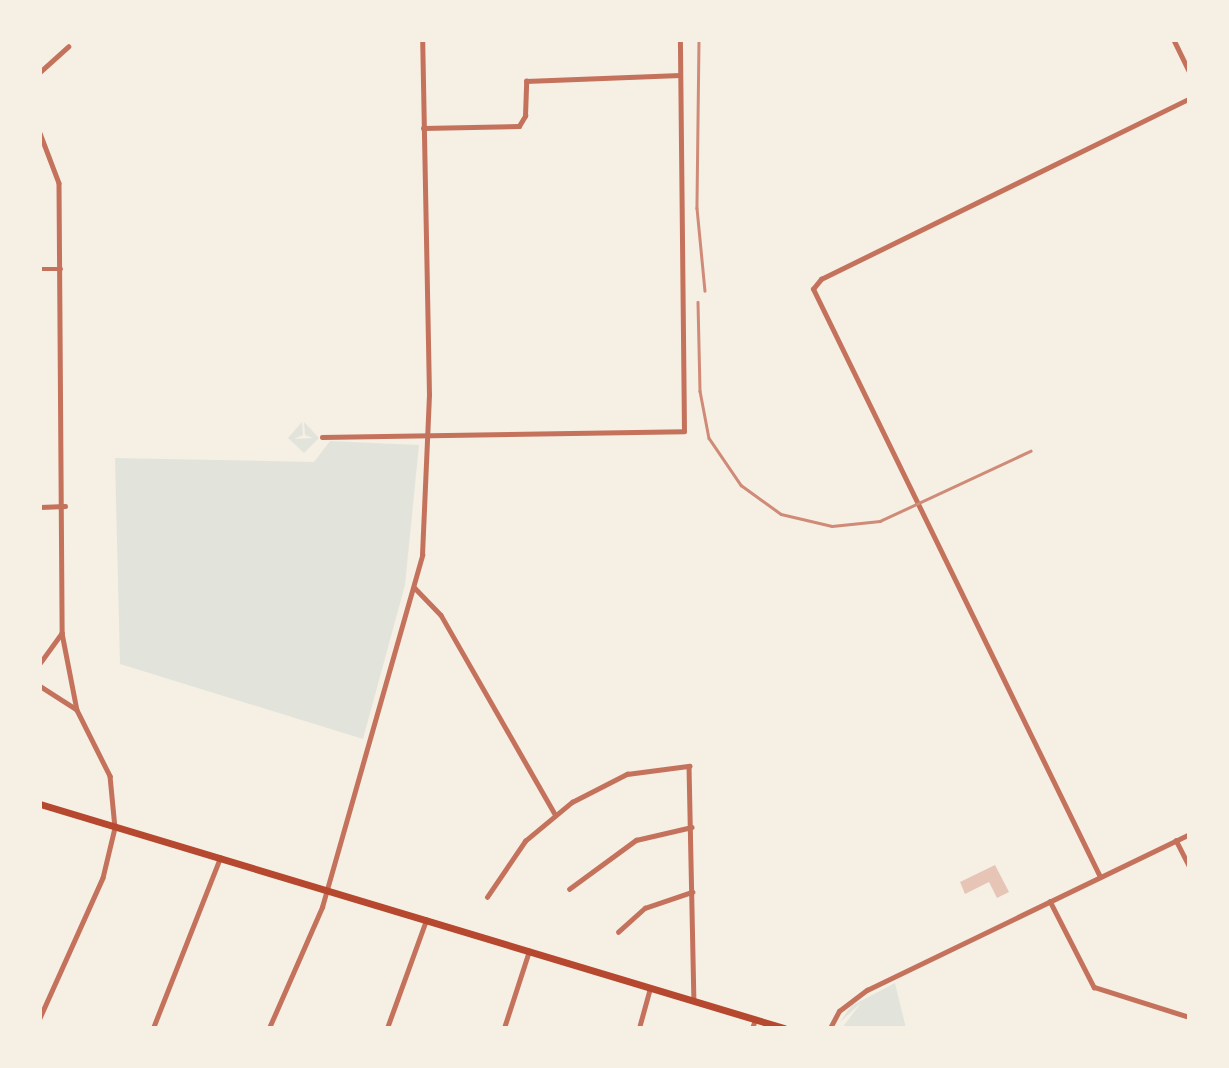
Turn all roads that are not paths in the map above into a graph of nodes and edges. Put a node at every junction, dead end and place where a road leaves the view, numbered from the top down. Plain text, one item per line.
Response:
1 (422, 40) edge
2 (680, 40) edge
3 (1174, 40) edge
4 (68, 47) dead end
5 (1189, 71) edge
6 (40, 72) edge
7 (680, 75) junction
8 (1189, 99) edge
9 (423, 128) junction
10 (40, 132) edge
11 (40, 269) edge
12 (61, 269) junction
13 (428, 436) junction
14 (322, 437) dead end
15 (65, 506) junction
16 (40, 507) edge
17 (415, 588) junction
18 (62, 633) junction
19 (40, 663) edge
20 (40, 686) edge
21 (77, 710) junction
22 (40, 804) edge
23 (555, 814) junction
24 (692, 827) junction
25 (115, 828) junction
26 (1189, 834) edge
27 (1176, 840) junction
28 (221, 857) junction
29 (1189, 866) edge
30 (1100, 877) junction
31 (569, 889) dead end
32 (327, 890) junction
33 (692, 892) junction
34 (487, 898) dead end
35 (1050, 901) junction
36 (426, 919) junction
37 (618, 932) dead end
38 (529, 950) junction
39 (650, 987) junction
40 (694, 1000) junction
41 (1189, 1017) edge
42 (40, 1018) edge
43 (754, 1024) edge
44 (153, 1028) edge
45 (269, 1028) edge
46 (387, 1028) edge
47 (504, 1028) edge
48 (639, 1028) edge
49 (784, 1028) edge
50 (831, 1028) edge

1 - 9 street
2 - 7 street
3 - 5 street
4 - 6 street
7 - 9 street
7 - 13 street
8 - 30 street
9 - 13 street
10 - 12 street
11 - 12 street
12 - 15 street
13 - 14 street
13 - 17 street
15 - 16 street
15 - 18 street
17 - 23 street
17 - 32 street
18 - 19 street
18 - 21 street
20 - 21 street
21 - 25 street
22 - 25 main road
23 - 24 street
23 - 34 street
24 - 31 street
24 - 33 street
25 - 28 main road
25 - 42 street
26 - 27 street
27 - 29 street
27 - 30 street
28 - 32 main road
28 - 44 street
30 - 35 street
32 - 36 main road
32 - 45 street
33 - 37 street
33 - 40 street
35 - 41 street
35 - 50 street
36 - 38 main road
36 - 46 street
38 - 39 main road
38 - 47 street
39 - 40 main road
39 - 48 street
40 - 43 main road
43 - 49 main road

